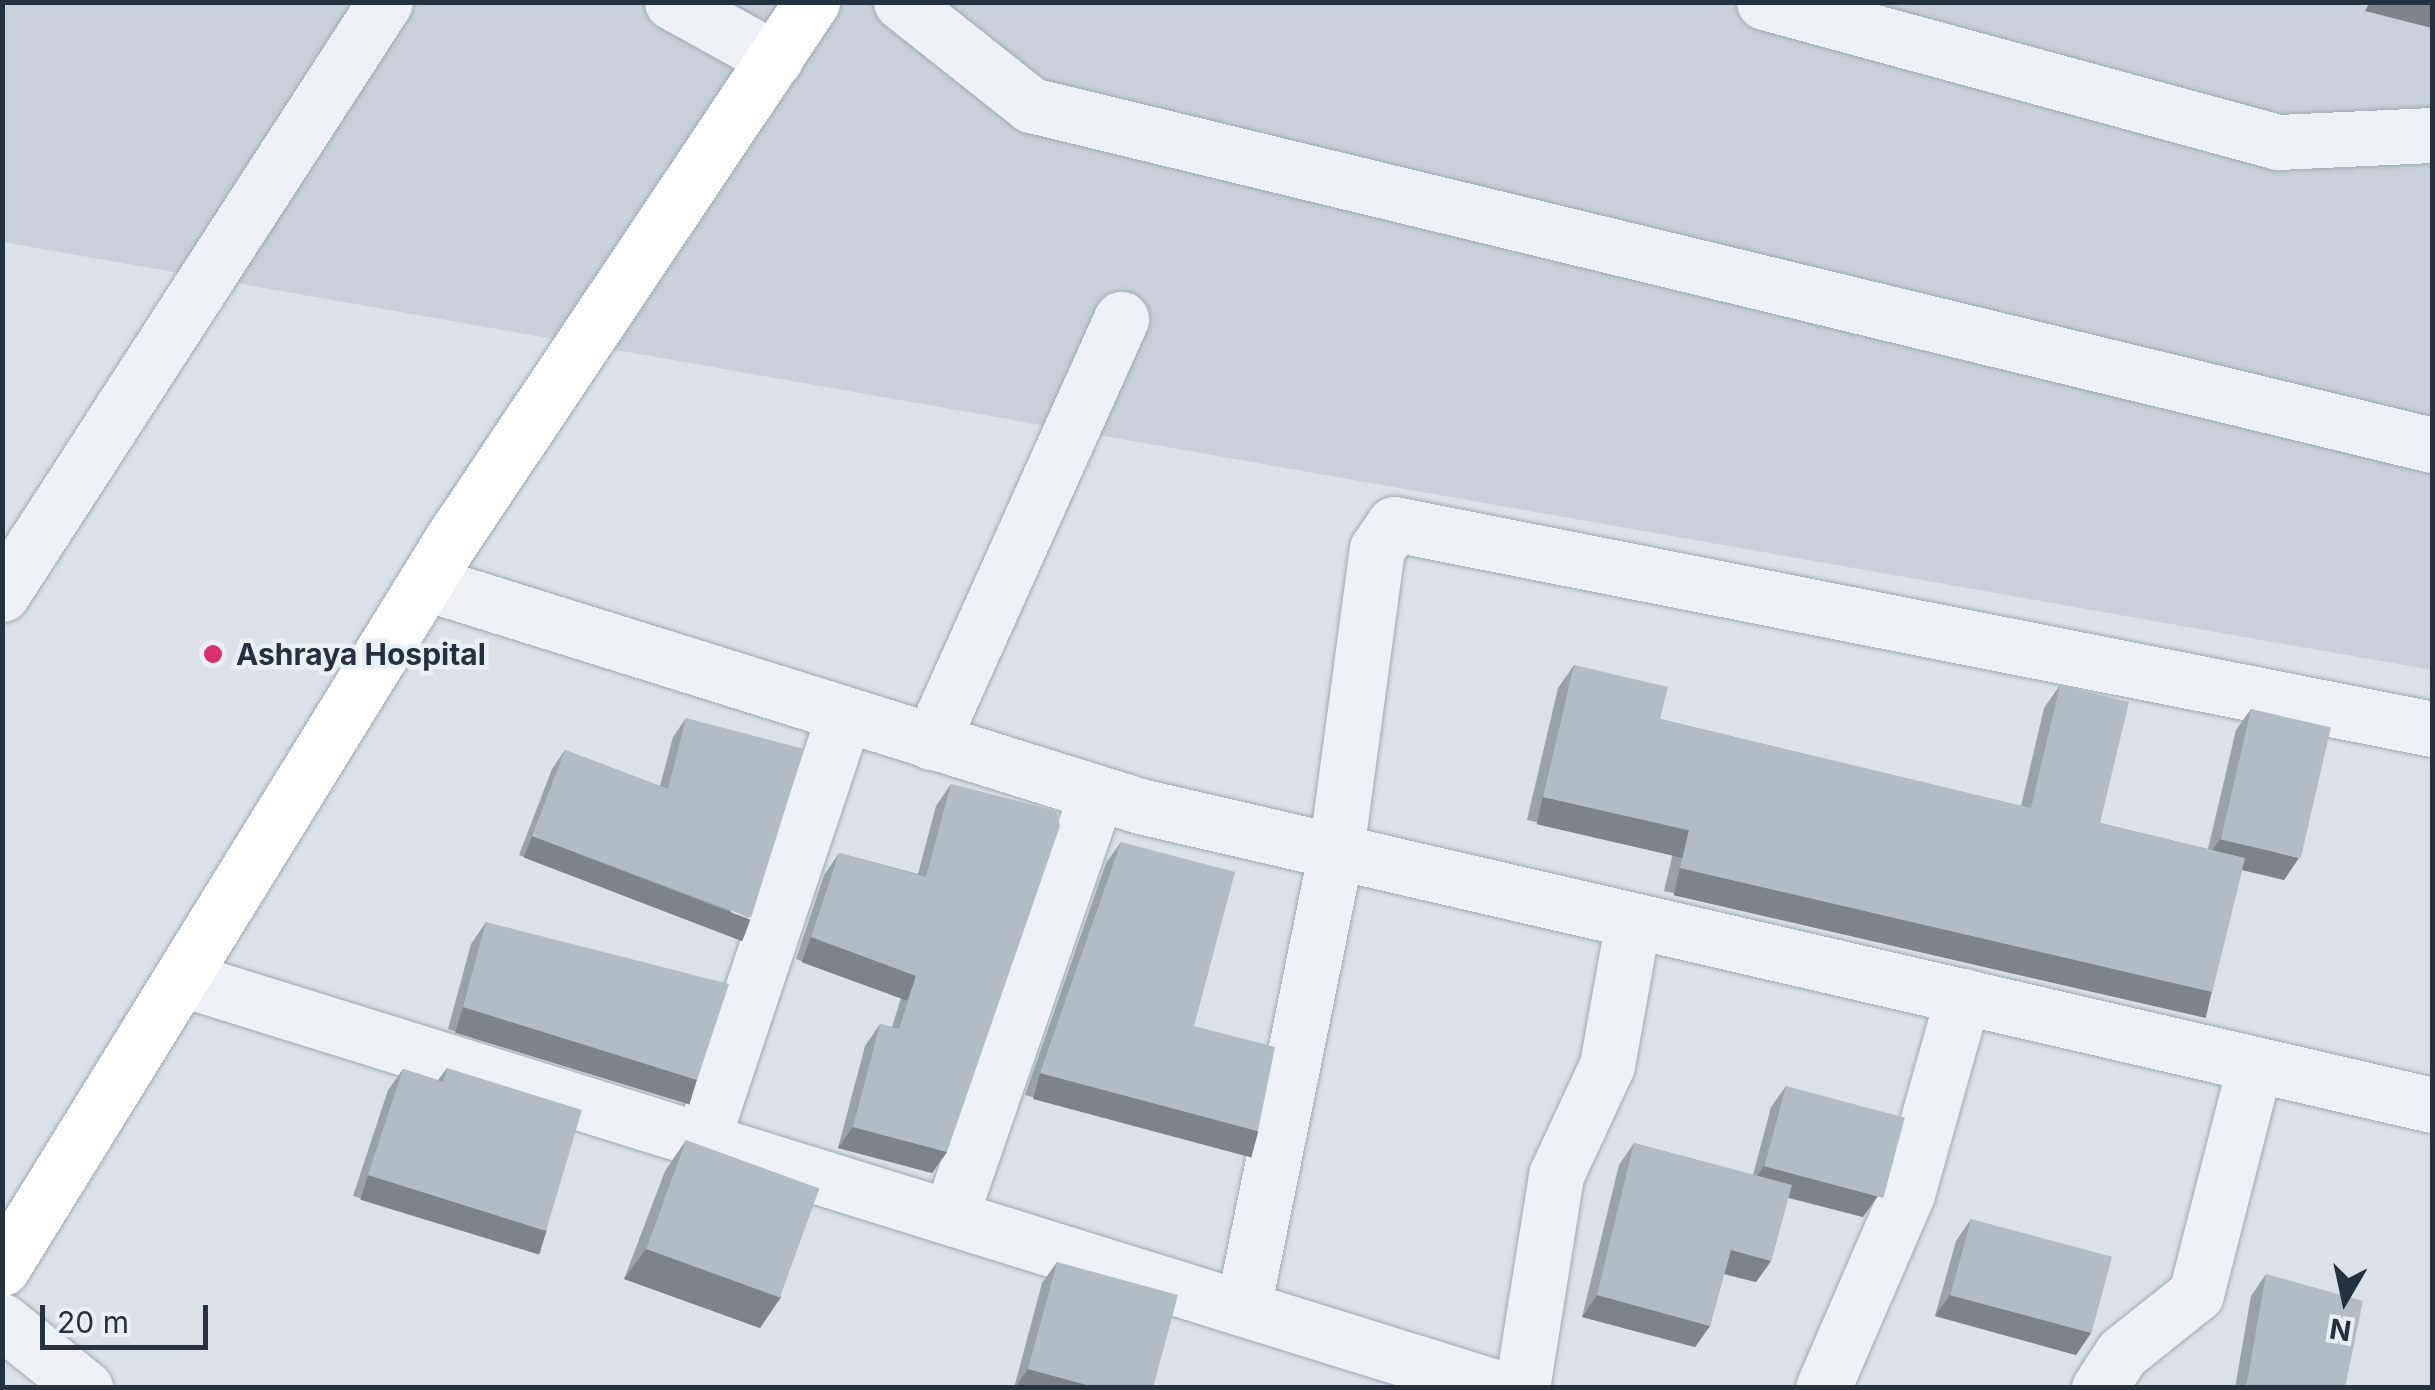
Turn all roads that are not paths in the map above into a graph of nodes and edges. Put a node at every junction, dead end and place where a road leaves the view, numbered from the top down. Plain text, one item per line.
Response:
1 (385, 2) edge
2 (672, 2) edge
3 (812, 2) edge
4 (901, 2) edge
5 (1764, 2) edge
6 (774, 59) junction
7 (2432, 135) edge
8 (1121, 318) dead end
9 (2432, 445) edge
10 (426, 583) junction
11 (2, 594) edge
12 (844, 715) junction
13 (2432, 729) edge
14 (932, 742) junction
15 (1098, 792) junction
16 (1336, 851) junction
17 (1633, 920) junction
18 (186, 980) junction
19 (1963, 996) junction
20 (2255, 1064) junction
21 (2432, 1106) edge
22 (702, 1140) junction
23 (950, 1217) junction
24 (2, 1268) edge
25 (1243, 1308) junction
26 (2, 1321) edge
27 (85, 1388) edge
28 (1498, 1388) edge
29 (1522, 1388) edge
30 (1823, 1388) edge
31 (2099, 1388) edge

1 - 11 street
2 - 6 street
3 - 6 main road
4 - 9 street
5 - 7 street
6 - 10 main road
8 - 14 street
10 - 12 street
10 - 18 main road
12 - 14 street
12 - 22 street
13 - 16 street
14 - 15 street
15 - 16 street
15 - 23 street
16 - 17 street
16 - 25 street
17 - 19 street
17 - 29 street
18 - 22 street
18 - 24 main road
19 - 20 street
19 - 30 street
20 - 21 street
20 - 31 street
22 - 23 street
23 - 25 street
25 - 28 street
26 - 27 street

